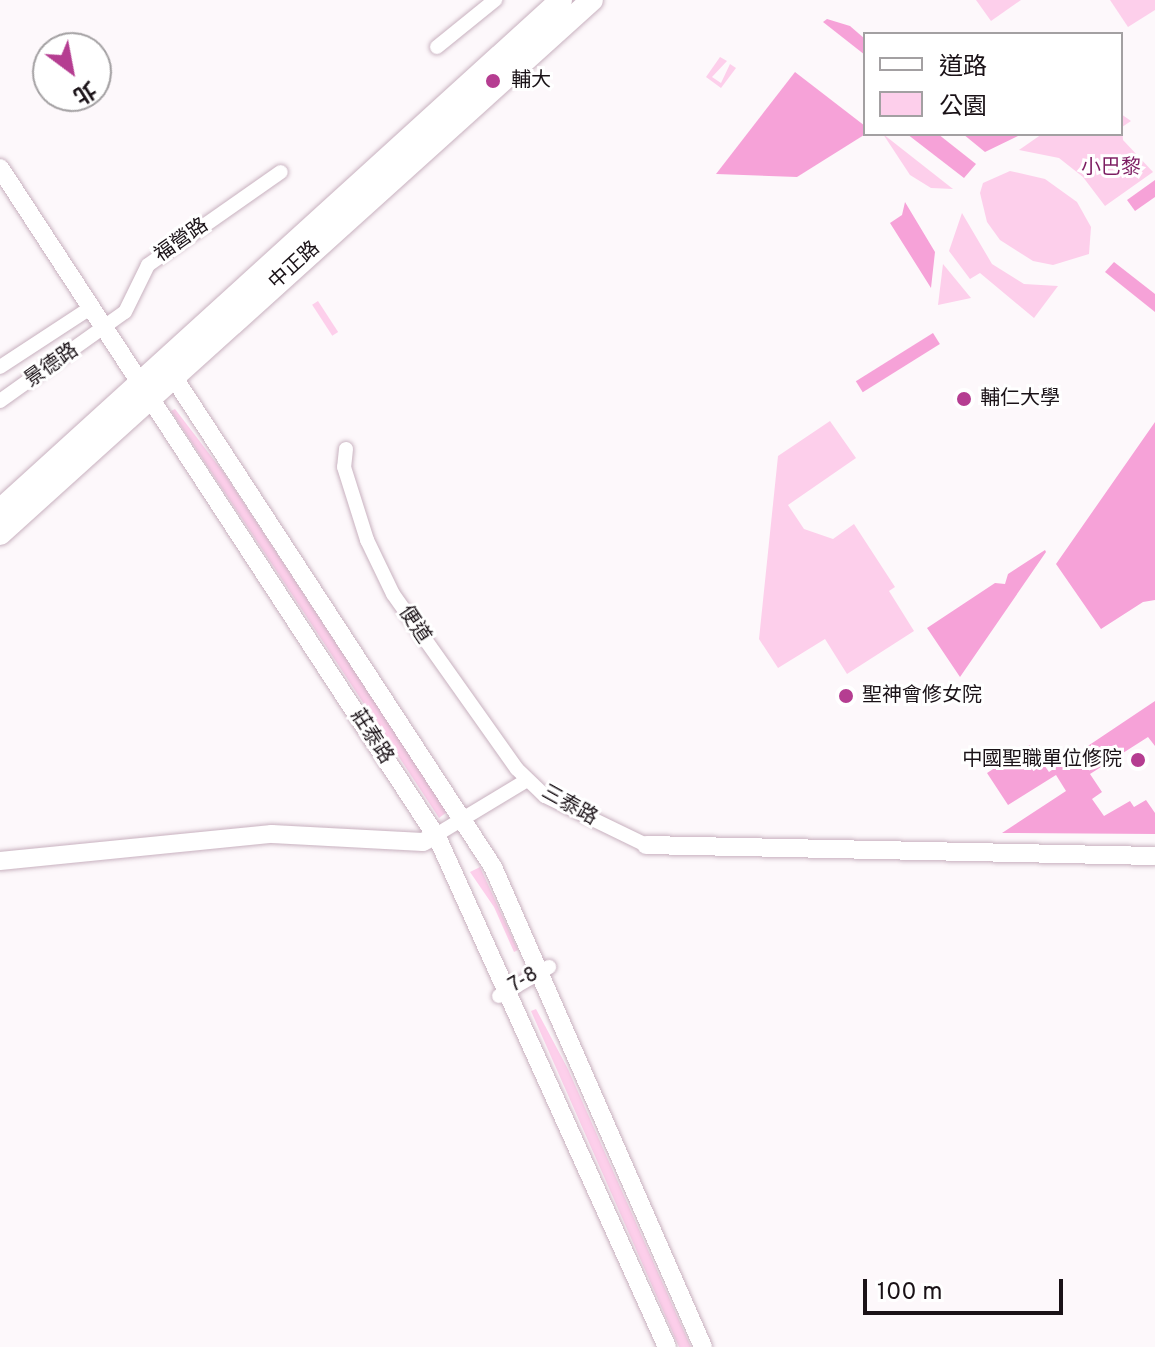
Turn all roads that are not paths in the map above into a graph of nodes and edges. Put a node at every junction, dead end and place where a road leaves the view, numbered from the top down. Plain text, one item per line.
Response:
1 (495, 0) edge
2 (561, 0) edge
3 (592, 0) edge
4 (437, 47) dead end
5 (0, 169) edge
6 (281, 172) dead end
7 (90, 308) junction
8 (103, 328) junction
9 (0, 367) edge
10 (168, 369) junction
11 (144, 392) junction
12 (0, 401) edge
13 (346, 449) dead end
14 (0, 510) edge
15 (0, 534) edge
16 (527, 780) junction
17 (465, 819) junction
18 (436, 835) junction
19 (646, 845) joint
20 (1155, 856) edge
21 (0, 861) edge
22 (544, 970) junction
23 (504, 993) junction
24 (667, 1347) edge
25 (703, 1347) edge

1 - 4 street
2 - 10 main road, 中正路
3 - 10 main road, 中正路
5 - 7 street, 莊泰路
6 - 8 street, 福營路
7 - 8 street, 莊泰路
7 - 9 street
8 - 11 street, 莊泰路
8 - 12 street, 景德路
10 - 11 main road, 中正路
10 - 17 street, 莊泰路
11 - 14 main road, 中正路
11 - 15 main road, 中正路
11 - 18 street, 莊泰路
13 - 16 street, 便道
16 - 17 street, 三泰路
16 - 19 street, 三泰路
17 - 18 street, 三泰路
17 - 22 street, 莊泰路
18 - 21 street, 三泰路
18 - 23 street, 莊泰路
19 - 20 street, 三泰路
22 - 23 street, 7-8
22 - 25 street, 莊泰路
23 - 24 street, 莊泰路

